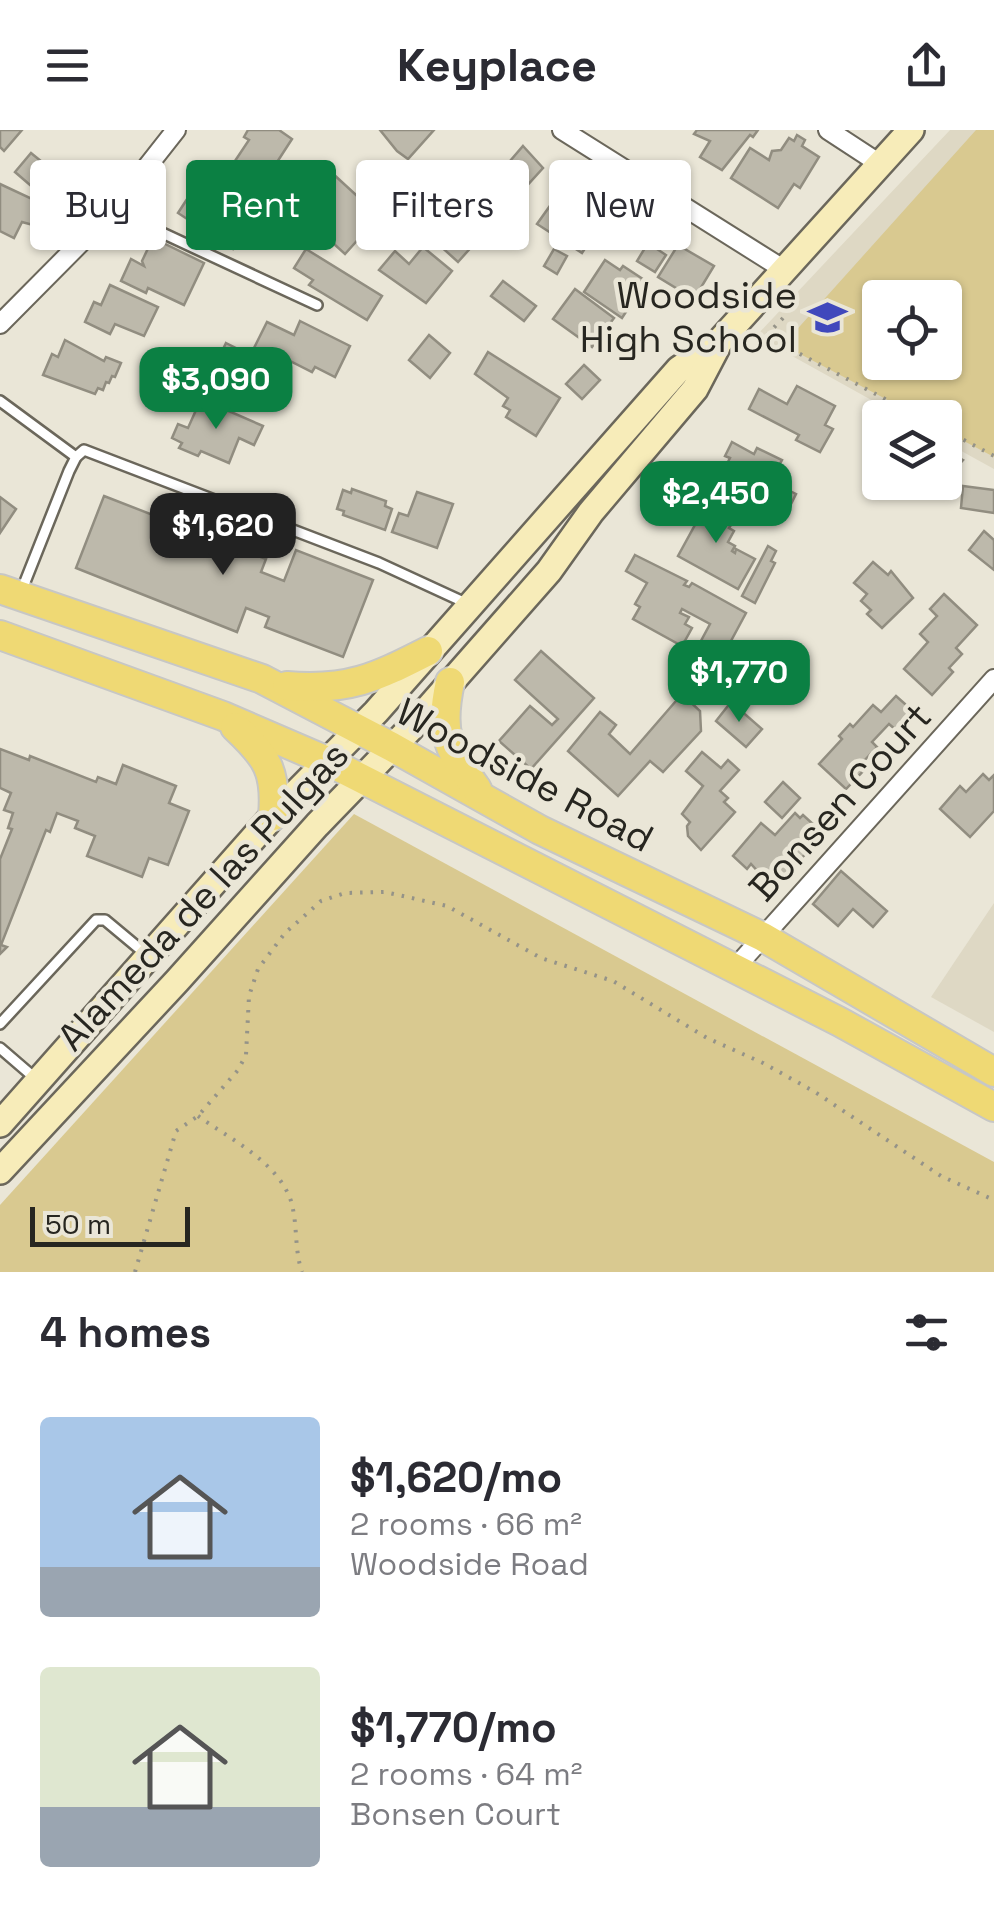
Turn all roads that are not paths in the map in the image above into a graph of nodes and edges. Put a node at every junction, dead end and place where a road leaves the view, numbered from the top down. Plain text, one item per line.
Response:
1 (562, 130) edge
2 (828, 130) edge
3 (911, 130) edge
4 (170, 132) edge
5 (149, 160) edge
6 (880, 164) junction
7 (166, 235) edge
8 (72, 250) edge
9 (783, 269) junction
10 (317, 305) dead end
11 (2, 320) edge
12 (719, 342) junction
13 (0, 400) edge
14 (76, 457) junction
15 (10, 592) edge
16 (470, 605) junction
17 (0, 636) edge
18 (428, 651) junction
19 (994, 679) edge
20 (450, 682) junction
21 (274, 685) junction
22 (223, 716) junction
23 (358, 728) junction
24 (392, 746) junction
25 (326, 760) junction
26 (363, 778) junction
27 (483, 798) junction
28 (273, 816) junction
29 (763, 938) junction
30 (149, 956) junction
31 (735, 968) junction
32 (177, 982) junction
33 (0, 1024) edge
34 (0, 1048) edge
35 (994, 1072) edge
36 (38, 1080) junction
37 (994, 1107) edge
38 (0, 1124) edge
39 (0, 1171) edge

1 - 9 street
2 - 6 street
3 - 6 main road, Alameda de las Pulgas
4 - 5 street
6 - 9 main road, Alameda de las Pulgas
7 - 10 lane
8 - 11 street
9 - 12 main road, Alameda de las Pulgas
12 - 16 main road, Alameda de las Pulgas
12 - 20 main road, Alameda de las Pulgas
13 - 14 lane
14 - 15 lane
14 - 16 lane
15 - 21 main road, Woodside Road
16 - 18 main road, Alameda de las Pulgas
17 - 22 main road, Woodside Road
18 - 21 main road
18 - 23 main road, Alameda de las Pulgas
19 - 29 street, Bonsen Court
20 - 24 main road, Alameda de las Pulgas
20 - 27 main road
21 - 23 main road, Woodside Road
22 - 25 main road, Woodside Road
22 - 28 main road
23 - 24 main road, Woodside Road
23 - 25 main road, Alameda de las Pulgas
24 - 26 main road, Alameda de las Pulgas
24 - 27 main road, Woodside Road
25 - 26 main road, Woodside Road
25 - 28 main road, Alameda de las Pulgas
26 - 31 main road, Woodside Road
26 - 32 main road, Alameda de las Pulgas
27 - 29 main road, Woodside Road
28 - 30 main road, Alameda de las Pulgas
29 - 31 street, Bonsen Court
29 - 35 main road, Woodside Road
30 - 32 main road
30 - 33 lane
30 - 36 main road, Alameda de las Pulgas
31 - 37 main road, Woodside Road
32 - 39 main road, Alameda de las Pulgas
34 - 36 lane
36 - 38 main road, Alameda de las Pulgas

